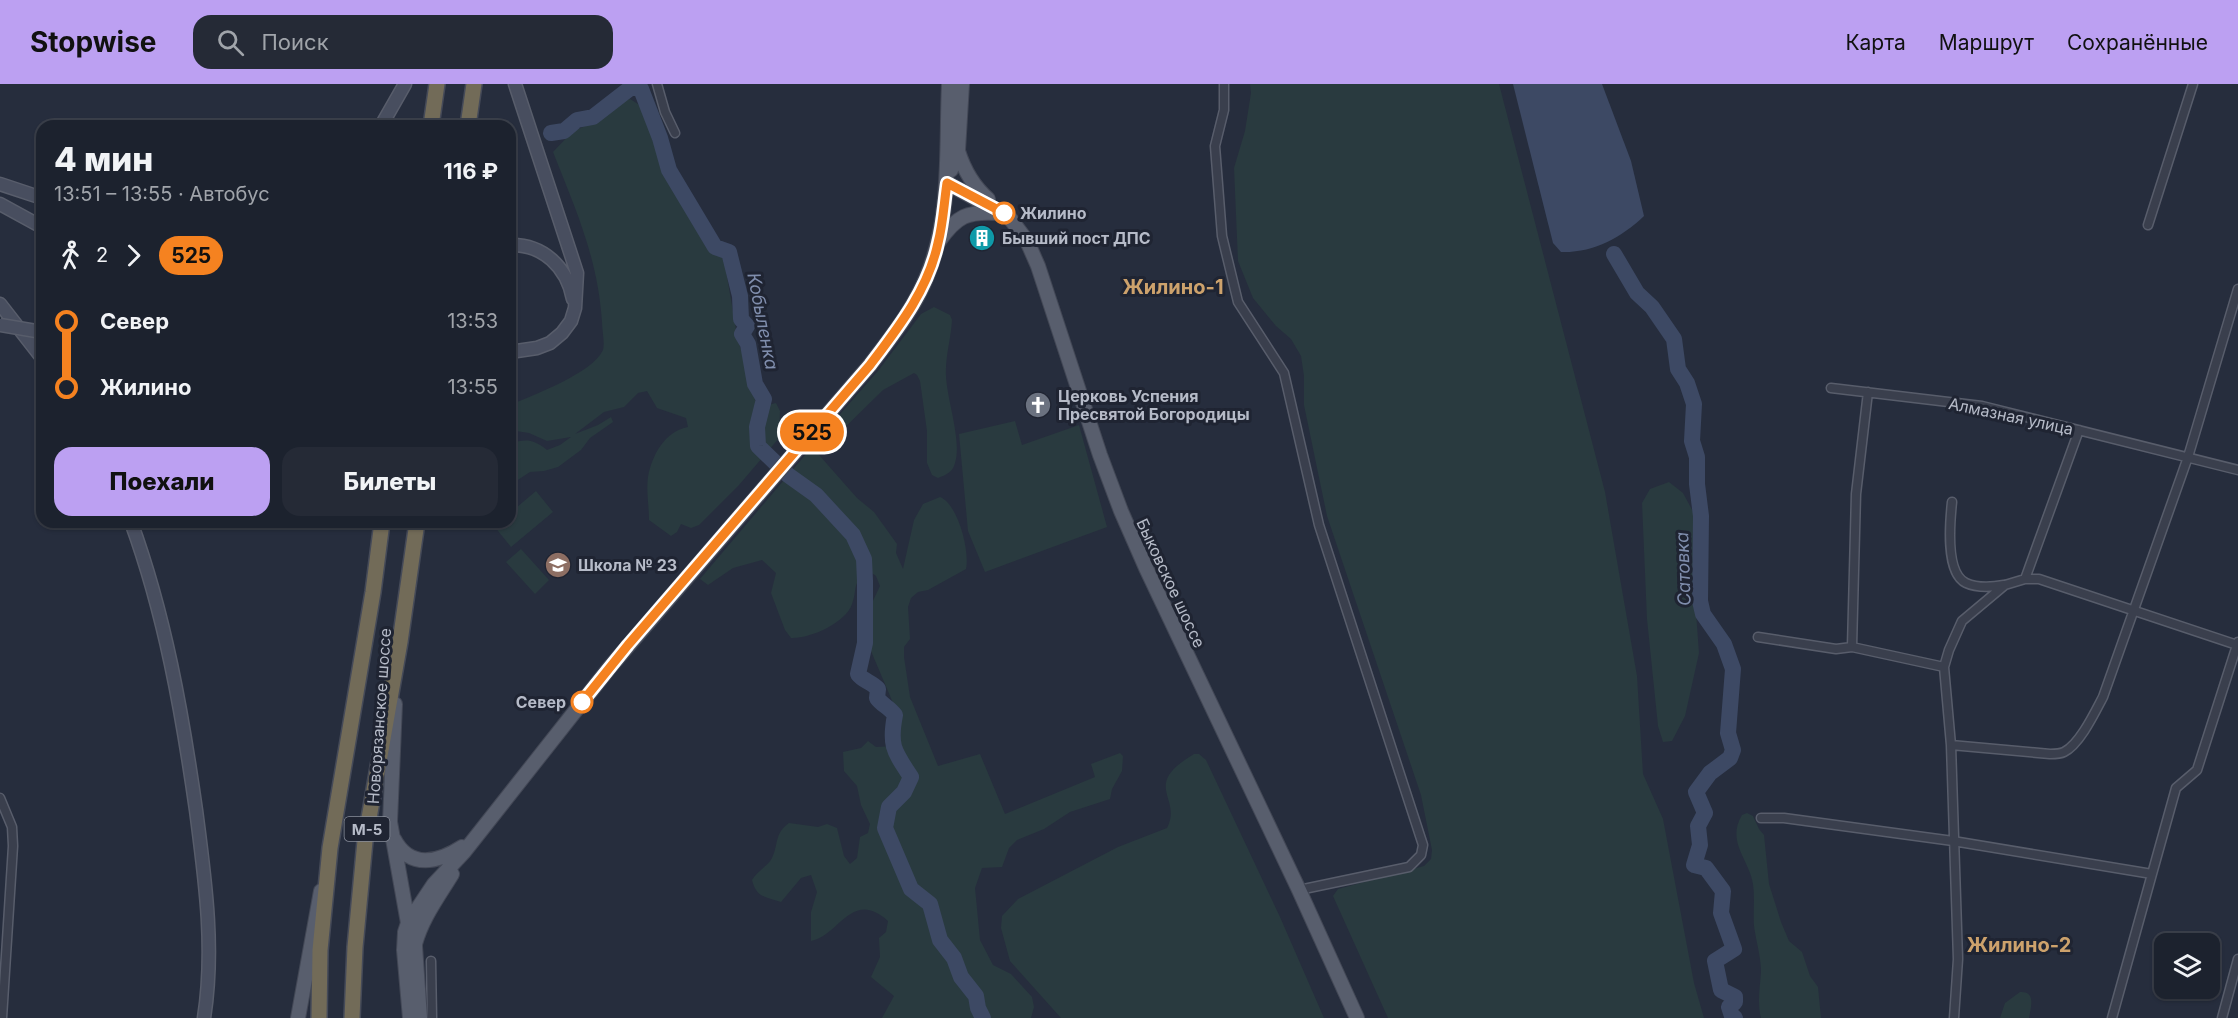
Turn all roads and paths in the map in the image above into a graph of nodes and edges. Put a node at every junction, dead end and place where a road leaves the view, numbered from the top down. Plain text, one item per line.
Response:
1 (405, 84) edge
2 (437, 84) edge
3 (474, 84) edge
4 (515, 84) edge
5 (657, 84) edge
6 (949, 84) edge
7 (962, 84) edge
8 (1224, 84) edge
9 (2193, 84) edge
10 (385, 120) edge
11 (433, 120) edge
12 (469, 120) edge
13 (675, 133) dead end
14 (958, 150) junction
15 (947, 183) junction
16 (0, 184) edge
17 (36, 196) edge
18 (0, 204) edge
19 (1004, 213) junction
20 (36, 224) edge
21 (2148, 225) dead end
22 (938, 242) junction
23 (516, 245) edge
24 (2238, 289) edge
25 (0, 304) edge
26 (575, 308) junction
27 (0, 325) edge
28 (36, 331) edge
29 (36, 350) edge
30 (516, 351) edge
31 (1831, 388) dead end
32 (1868, 392) junction
33 (2079, 430) junction
34 (2188, 457) junction
35 (2238, 470) edge
36 (1952, 502) dead end
37 (133, 528) edge
38 (381, 528) edge
39 (416, 528) edge
40 (2025, 579) junction
41 (2005, 585) junction
42 (2134, 610) junction
43 (1758, 636) dead end
44 (400, 642) junction
45 (2237, 644) edge
46 (1852, 647) junction
47 (1944, 667) junction
48 (1951, 745) junction
49 (0, 798) edge
50 (1761, 818) dead end
51 (481, 829) junction
52 (392, 836) junction
53 (1953, 841) junction
54 (330, 848) junction
55 (464, 852) junction
56 (2152, 874) junction
57 (1299, 890) junction
58 (408, 923) junction
59 (415, 946) junction
60 (2238, 959) edge
61 (431, 961) dead end
62 (2, 1018) edge
63 (204, 1018) edge
64 (298, 1018) edge
65 (319, 1018) edge
66 (352, 1018) edge
67 (410, 1018) edge
68 (420, 1018) edge
69 (432, 1018) edge
70 (1357, 1018) edge
71 (1954, 1018) edge
72 (2112, 1018) edge
73 (2222, 1018) edge

1 - 10 main road
2 - 11 highway
3 - 12 highway
4 - 26 main road
5 - 13 street
6 - 15 main road
7 - 14 main road
8 - 57 street
9 - 21 street
14 - 15 main road
14 - 19 main road
15 - 19 main road, Быковское шоссе
15 - 22 main road
16 - 17 main road
18 - 20 main road
19 - 22 main road
19 - 57 main road, Быковское шоссе
22 - 51 main road
23 - 26 main road
24 - 34 street
25 - 29 main road
26 - 30 main road
27 - 28 main road, bridge
31 - 32 street, Алмазная улица
32 - 33 street, Алмазная улица
32 - 46 street
33 - 34 street, Алмазная улица
33 - 40 street
34 - 35 street, Алмазная улица
34 - 42 street
36 - 41 street
37 - 63 main road
38 - 54 highway, Новорязанское шоссе / М-5
39 - 44 highway, Новорязанское шоссе / М-5
40 - 41 street
40 - 42 street
41 - 47 street
42 - 45 street
42 - 48 street
43 - 46 street
44 - 52 main road, Новорязанское шоссе / М-5
44 - 66 highway, М-5
45 - 56 street
46 - 47 street
47 - 48 street
48 - 53 street
49 - 62 street
50 - 53 street
51 - 52 main road
51 - 55 main road
52 - 58 main road, Новорязанское шоссе / М-5
53 - 56 street
53 - 71 street
54 - 64 main road
54 - 65 highway, М-5
55 - 58 main road
55 - 59 main road
56 - 72 street
57 - 70 main road, Быковское шоссе
58 - 59 main road, Новорязанское шоссе / М-5
58 - 67 main road
59 - 68 main road, Новорязанское шоссе / М-5
60 - 73 street
61 - 69 street

